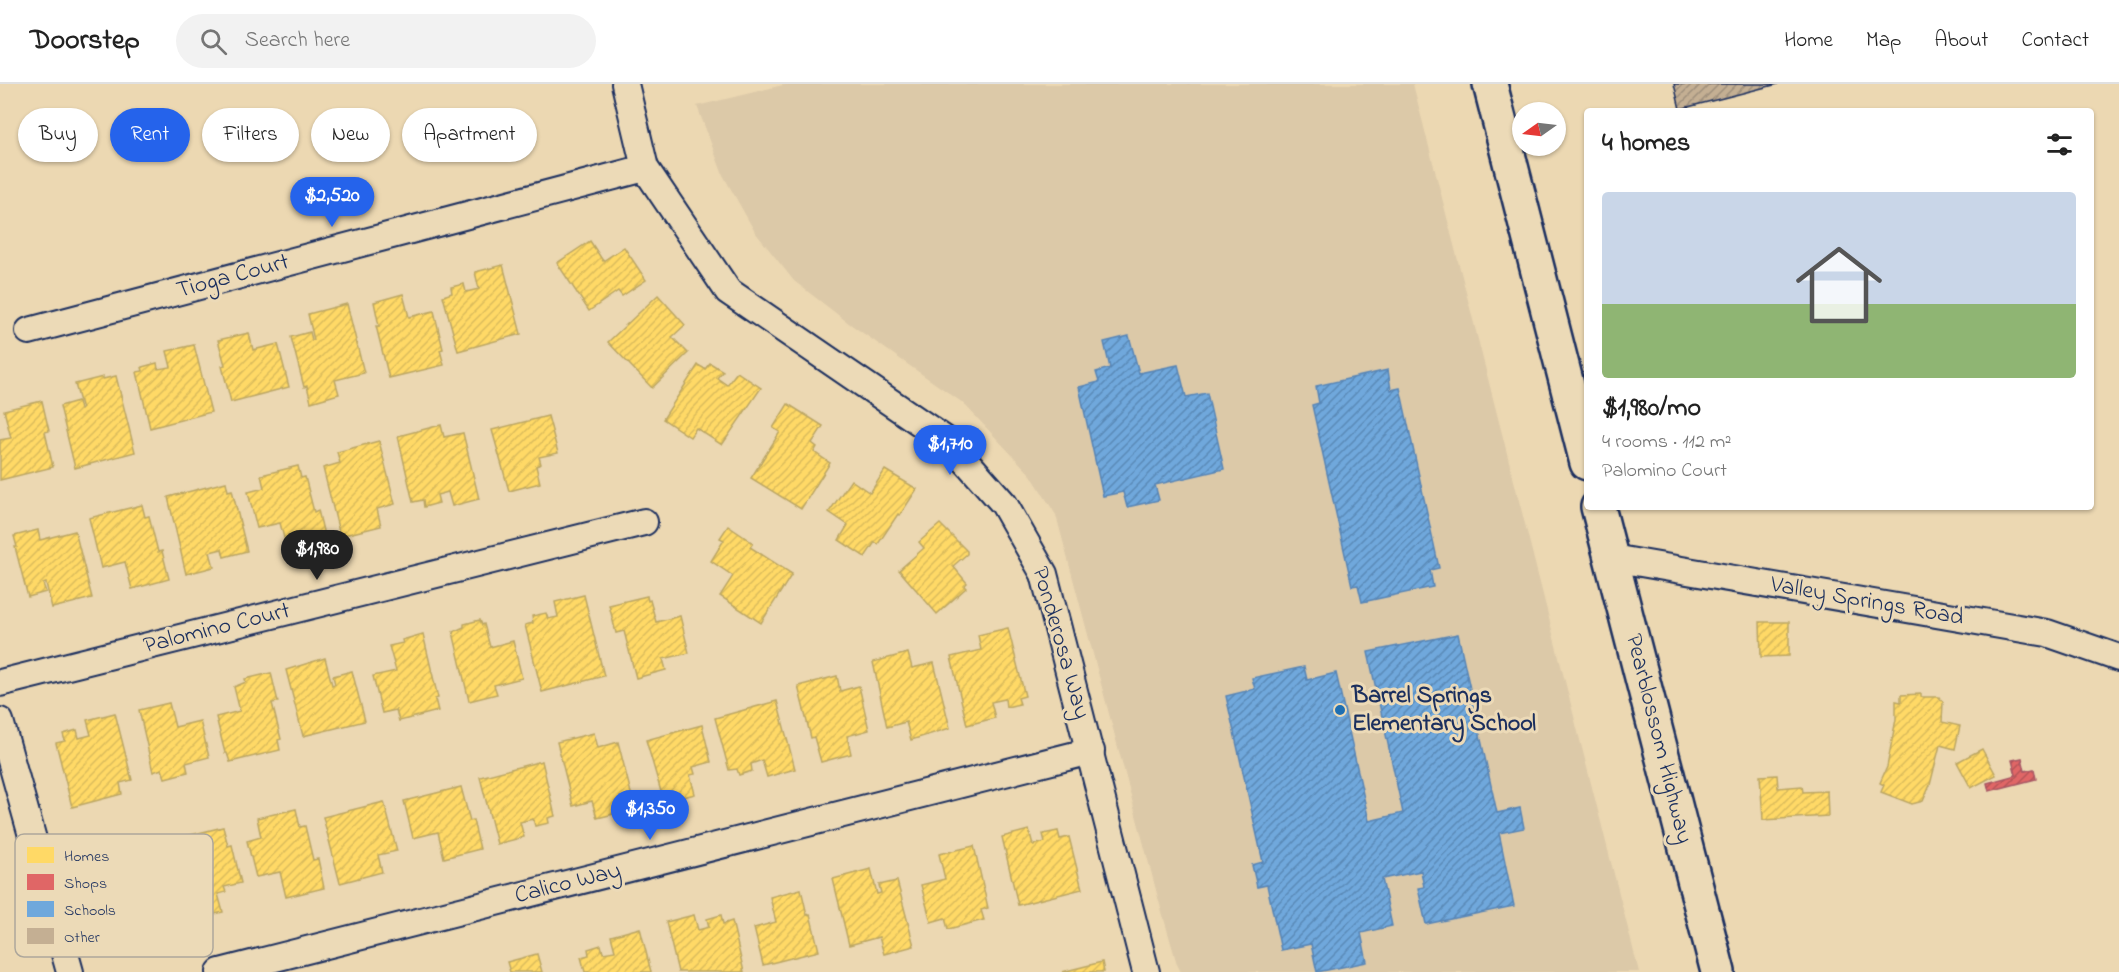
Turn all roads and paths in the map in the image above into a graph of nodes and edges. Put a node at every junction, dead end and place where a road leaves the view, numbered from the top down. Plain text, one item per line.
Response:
1 (625, 84) edge
2 (1490, 84) edge
3 (645, 168) junction
4 (29, 331) dead end
5 (1584, 451) edge
6 (1599, 510) edge
7 (644, 522) dead end
8 (1612, 558) junction
9 (2119, 658) edge
10 (0, 683) edge
11 (0, 721) edge
12 (1091, 752) junction
13 (32, 834) edge
14 (66, 957) edge
15 (272, 966) edge
16 (70, 972) edge
17 (220, 972) edge
18 (1146, 972) edge
19 (1718, 972) edge

1 - 3 street, Ponderosa Way
2 - 5 main road
3 - 4 street, Tioga Court
3 - 12 street, Ponderosa Way
6 - 8 main road, Pearblossom Highway
7 - 10 street, Palomino Court
8 - 9 street, Valley Springs Road
8 - 19 main road, Pearblossom Highway
11 - 13 street
12 - 15 street, Calico Way
12 - 18 street, Ponderosa Way
14 - 16 street
15 - 17 street, Calico Way

